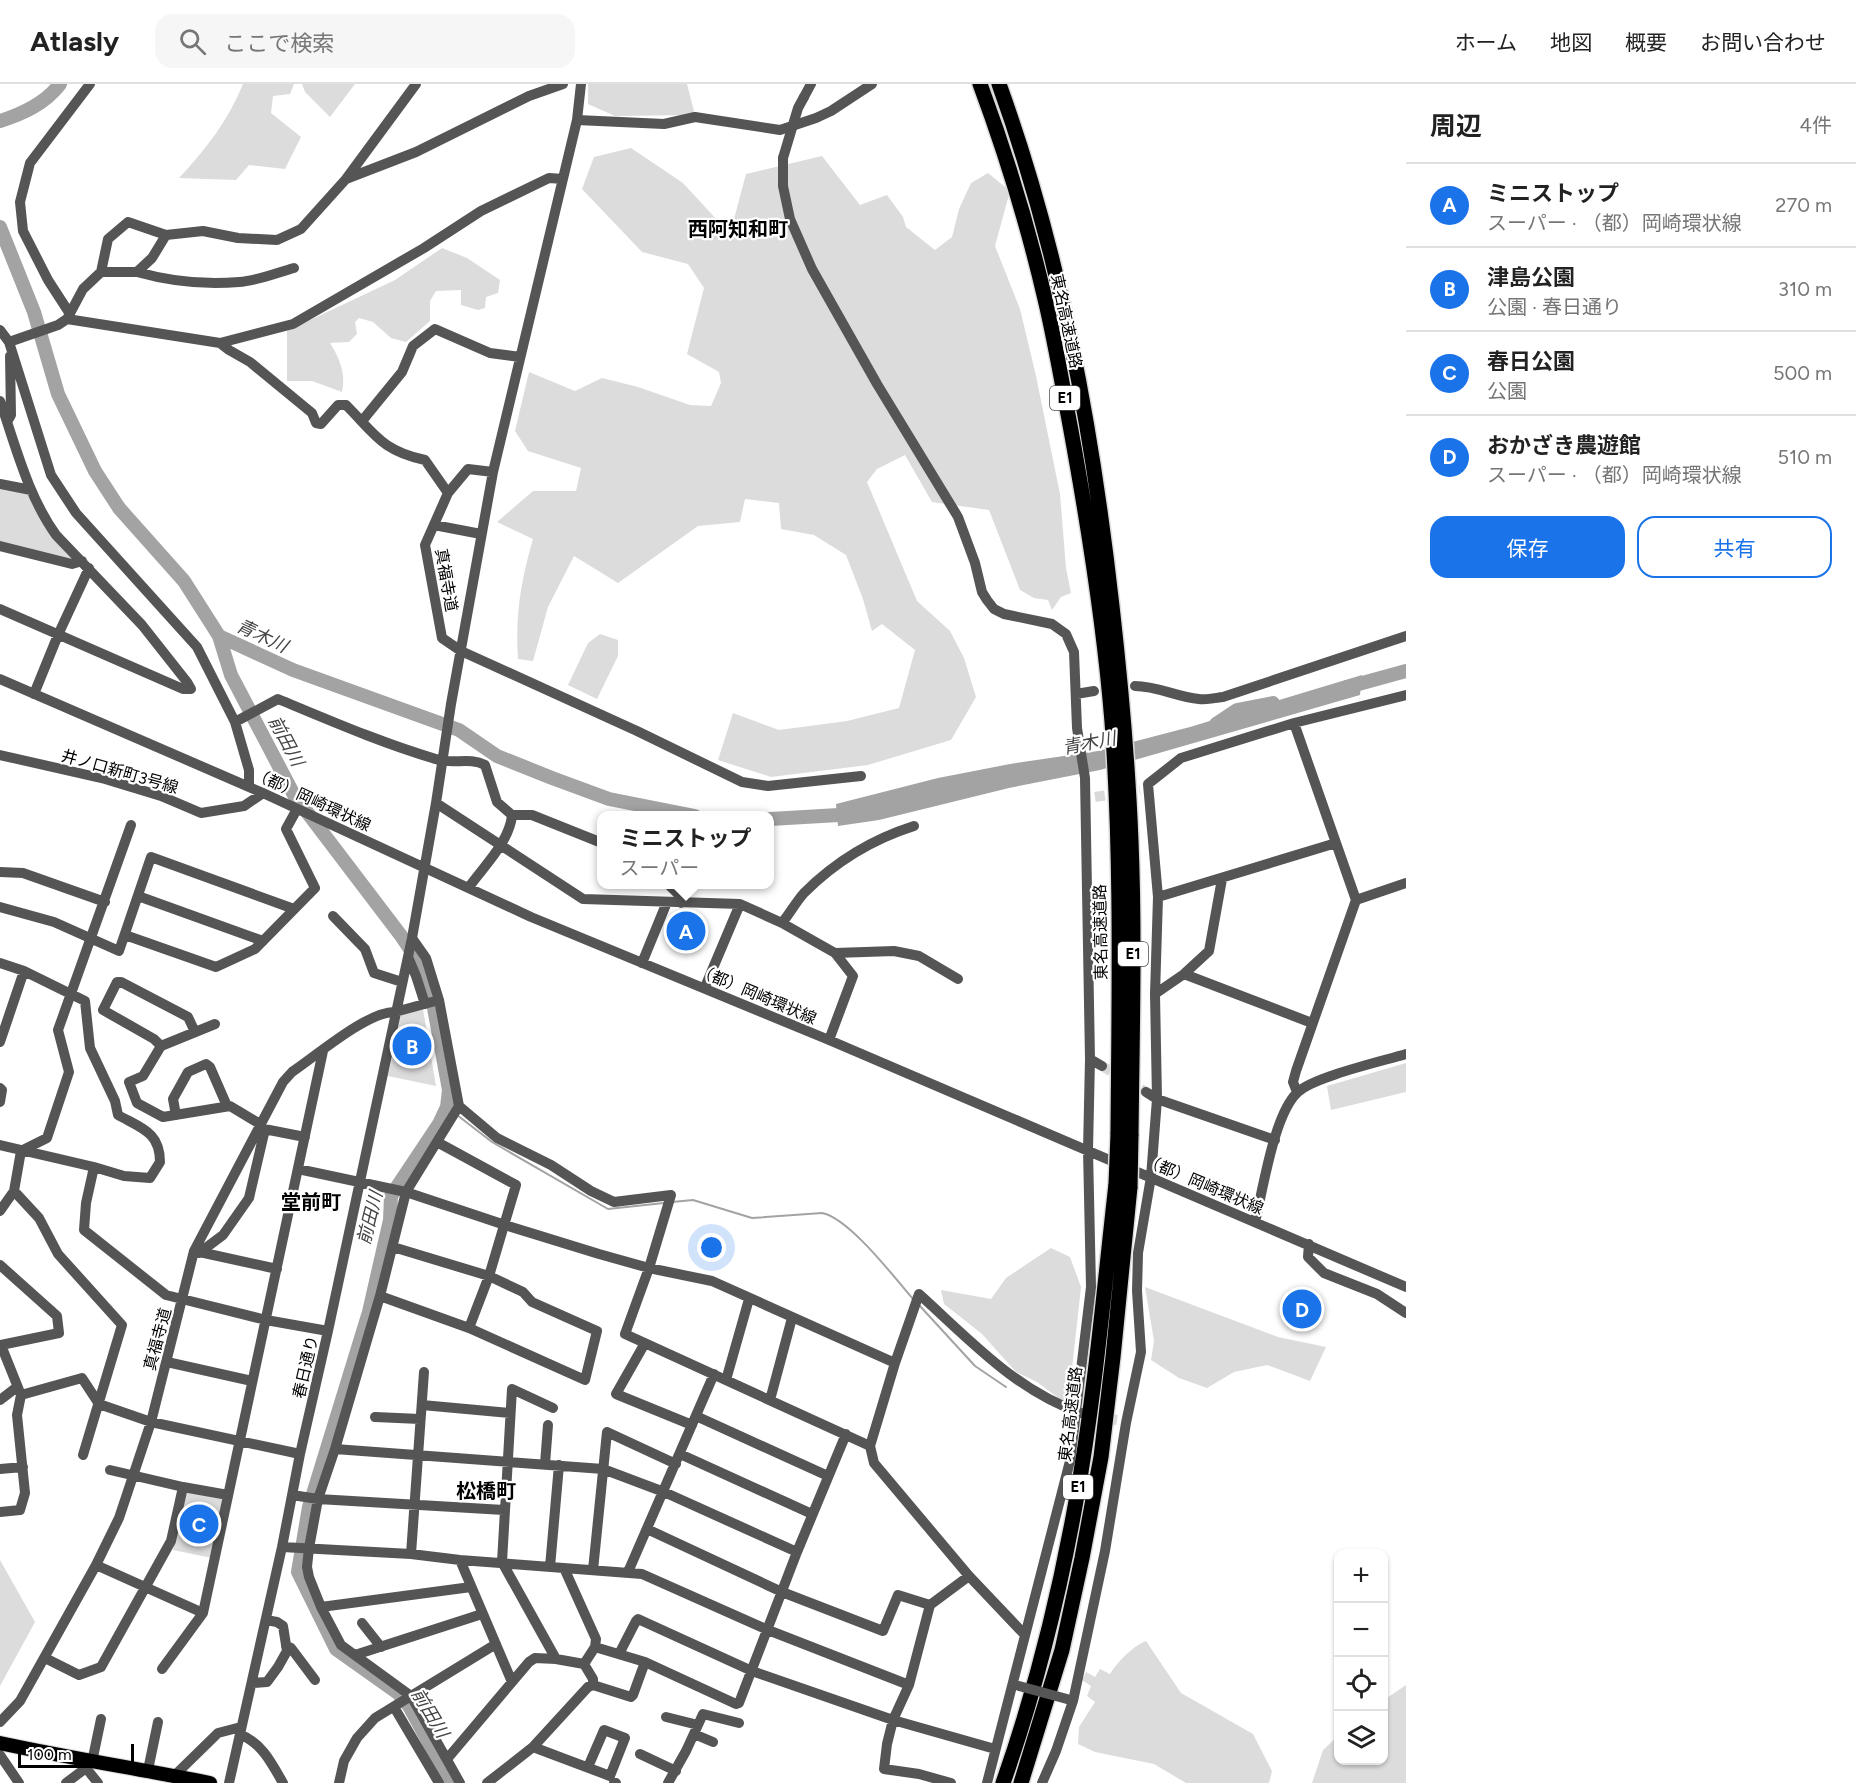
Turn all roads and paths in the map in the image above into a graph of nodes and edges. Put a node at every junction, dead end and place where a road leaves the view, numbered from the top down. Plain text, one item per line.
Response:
1 (90, 84) edge
2 (416, 84) edge
3 (562, 84) edge
4 (581, 84) edge
5 (811, 84) edge
6 (872, 84) edge
7 (980, 84) edge
8 (999, 84) edge
9 (577, 120) junction
10 (346, 178) junction
11 (563, 179) junction
12 (166, 235) junction
13 (294, 268) dead end
14 (101, 272) junction
15 (137, 272) junction
16 (0, 319) edge
17 (65, 320) junction
18 (0, 330) edge
19 (9, 342) junction
20 (220, 343) junction
21 (520, 357) junction
22 (0, 401) edge
23 (4, 421) edge
24 (362, 421) junction
25 (493, 472) junction
26 (0, 484) edge
27 (31, 490) junction
28 (448, 493) junction
29 (434, 525) junction
30 (481, 534) junction
31 (0, 546) edge
32 (85, 564) junction
33 (0, 609) edge
34 (58, 634) junction
35 (1406, 636) edge
36 (461, 651) junction
37 (0, 679) edge
38 (1135, 686) dead end
39 (1094, 692) dead end
40 (34, 694) junction
41 (1076, 694) junction
42 (1406, 695) edge
43 (1118, 718) junction
44 (239, 720) junction
45 (1294, 723) junction
46 (0, 755) edge
47 (442, 760) junction
48 (861, 776) dead end
49 (249, 787) junction
50 (263, 793) junction
51 (436, 803) junction
52 (297, 809) junction
53 (512, 814) junction
54 (131, 825) dead end
55 (914, 826) dead end
56 (597, 841) edge
57 (1336, 843) junction
58 (500, 844) junction
59 (425, 867) junction
60 (0, 872) edge
61 (1222, 879) junction
62 (1406, 883) edge
63 (469, 887) junction
64 (672, 889) edge
65 (138, 896) junction
66 (1158, 897) junction
67 (1356, 900) junction
68 (105, 902) junction
69 (667, 902) junction
70 (681, 903) junction
71 (740, 904) junction
72 (0, 907) edge
73 (294, 909) junction
74 (333, 916) dead end
75 (783, 923) junction
76 (125, 935) junction
77 (412, 938) junction
78 (91, 940) junction
79 (263, 941) junction
80 (835, 953) junction
81 (408, 957) junction
82 (0, 963) edge
83 (642, 963) junction
84 (24, 971) junction
85 (1184, 974) junction
86 (958, 979) dead end
87 (402, 982) junction
88 (705, 987) junction
89 (71, 992) junction
90 (1155, 994) junction
91 (439, 1000) junction
92 (425, 1004) junction
93 (395, 1012) junction
94 (1312, 1023) junction
95 (215, 1024) dead end
96 (195, 1032) junction
97 (829, 1040) junction
98 (0, 1042) edge
99 (161, 1046) junction
100 (323, 1051) junction
101 (1406, 1054) edge
102 (1090, 1059) junction
103 (1102, 1066) tunnel mouth
104 (0, 1088) edge
105 (1146, 1092) tunnel mouth
106 (1297, 1092) junction
107 (1157, 1099) junction
108 (0, 1102) edge
109 (227, 1106) junction
110 (459, 1106) junction
111 (176, 1115) junction
112 (261, 1127) junction
113 (305, 1137) junction
114 (1275, 1140) junction
115 (437, 1142) junction
116 (0, 1145) edge
117 (1088, 1150) junction
118 (21, 1151) junction
119 (94, 1167) junction
120 (298, 1169) junction
121 (1150, 1177) junction
122 (360, 1182) junction
123 (1123, 1186) junction
124 (14, 1191) junction
125 (406, 1192) junction
126 (0, 1211) edge
127 (1255, 1222) junction
128 (505, 1225) junction
129 (1309, 1244) junction
130 (393, 1247) junction
131 (197, 1252) junction
132 (0, 1265) edge
133 (648, 1268) junction
134 (277, 1269) junction
135 (489, 1276) junction
136 (1406, 1287) edge
137 (380, 1296) junction
138 (749, 1299) junction
139 (183, 1300) junction
140 (1406, 1313) edge
141 (792, 1318) junction
142 (266, 1320) junction
143 (469, 1328) junction
144 (328, 1331) junction
145 (645, 1343) junction
146 (167, 1362) junction
147 (895, 1363) junction
148 (424, 1372) dead end
149 (714, 1374) junction
150 (726, 1380) junction
151 (252, 1381) junction
152 (19, 1391) junction
153 (0, 1400) edge
154 (770, 1400) junction
155 (99, 1404) junction
156 (422, 1405) junction
157 (553, 1408) dead end
158 (1078, 1412) junction
159 (510, 1413) junction
160 (375, 1417) dead end
161 (420, 1419) junction
162 (694, 1421) junction
163 (151, 1422) junction
164 (548, 1425) dead end
165 (846, 1434) junction
166 (239, 1440) junction
167 (870, 1446) junction
168 (336, 1449) junction
169 (300, 1454) junction
170 (83, 1455) dead end
171 (417, 1455) junction
172 (678, 1459) junction
173 (507, 1461) junction
174 (544, 1464) junction
175 (559, 1465) junction
176 (23, 1467) junction
177 (603, 1469) junction
178 (0, 1470) edge
179 (110, 1470) dead end
180 (828, 1476) junction
181 (132, 1477) junction
182 (183, 1487) junction
183 (663, 1492) junction
184 (228, 1495) junction
185 (297, 1496) junction
186 (318, 1499) junction
187 (414, 1505) junction
188 (504, 1510) junction
189 (0, 1512) edge
190 (812, 1514) junction
191 (647, 1529) junction
192 (282, 1547) junction
193 (309, 1548) junction
194 (797, 1552) junction
195 (411, 1554) junction
196 (460, 1560) junction
197 (502, 1562) junction
198 (96, 1565) junction
199 (550, 1567) junction
200 (564, 1568) junction
201 (593, 1570) junction
202 (628, 1572) junction
203 (969, 1576) junction
204 (145, 1587) junction
205 (471, 1587) junction
206 (782, 1592) junction
207 (930, 1605) junction
208 (321, 1608) junction
209 (203, 1613) junction
210 (483, 1614) junction
211 (266, 1620) junction
212 (362, 1623) dead end
213 (768, 1630) junction
214 (1025, 1635) junction
215 (496, 1644) junction
216 (286, 1646) junction
217 (381, 1647) junction
218 (595, 1647) junction
219 (619, 1654) junction
220 (355, 1655) junction
221 (45, 1658) junction
222 (556, 1659) junction
223 (645, 1662) junction
224 (584, 1664) junction
225 (162, 1669) dead end
226 (752, 1671) junction
227 (315, 1680) dead end
228 (512, 1682) junction
229 (252, 1683) junction
230 (593, 1685) junction
231 (909, 1685) junction
232 (1015, 1685) junction
233 (411, 1696) junction
234 (1070, 1700) junction
235 (397, 1705) junction
236 (666, 1717) dead end
237 (100, 1719) dead end
238 (893, 1720) junction
239 (0, 1722) edge
240 (158, 1722) dead end
241 (739, 1723) dead end
242 (696, 1730) junction
243 (241, 1731) junction
244 (713, 1742) dead end
245 (0, 1743) edge
246 (532, 1747) junction
247 (995, 1749) junction
248 (640, 1754) dead end
249 (0, 1755) edge
250 (447, 1759) junction
251 (88, 1764) junction
252 (588, 1767) dead end
253 (148, 1770) junction
254 (676, 1771) junction
255 (174, 1776) junction
256 (20, 1783) edge
257 (66, 1783) edge
258 (98, 1783) edge
259 (210, 1783) edge
260 (229, 1783) edge
261 (283, 1783) edge
262 (339, 1783) edge
263 (439, 1783) edge
264 (460, 1783) edge
265 (487, 1783) edge
266 (668, 1783) edge
267 (951, 1783) edge
268 (987, 1783) edge
269 (1003, 1783) edge
270 (1022, 1783) edge
271 (1042, 1783) edge

1 - 17 street
2 - 10 street
3 - 10 street
4 - 9 street
5 - 41 street, bridge
6 - 9 street
7 - 43 highway, 東名高速道路 / E1
8 - 43 highway, 東名高速道路 / E1
9 - 11 street
10 - 12 street
11 - 20 street
11 - 21 street
12 - 14 street
12 - 15 street
13 - 15 street
14 - 15 street
14 - 17 street
16 - 19 street
17 - 19 street
17 - 20 street
18 - 19 street
19 - 23 street
19 - 44 street
20 - 24 street
21 - 24 street
21 - 25 street
22 - 23 street
23 - 27 street
24 - 28 street
25 - 28 street, 真福寺道
25 - 30 street
26 - 27 street
27 - 32 street
28 - 29 street, 真福寺道
29 - 30 street
29 - 36 street, 真福寺道
30 - 36 street
31 - 32 street
32 - 34 street
32 - 34 street
33 - 34 street
34 - 40 street
35 - 38 street
36 - 47 street
36 - 48 street, 真福寺道
37 - 40 street, （都）岡崎環状線
39 - 41 street
40 - 49 street, （都）岡崎環状線
41 - 102 street
42 - 45 street
43 - 123 highway, 東名高速道路 / E1, bridge
44 - 47 street
44 - 49 street
45 - 57 street
45 - 66 street
46 - 50 street, 井ノ口新町3号線
47 - 51 street
47 - 53 street
49 - 50 street, （都）岡崎環状線
50 - 52 street, （都）岡崎環状線
51 - 58 street
51 - 59 street
52 - 59 street, （都）岡崎環状線
52 - 73 street
53 - 56 street
53 - 58 street
54 - 68 street
55 - 75 street
57 - 61 street
57 - 67 street
58 - 63 street
58 - 69 street
59 - 63 street, （都）岡崎環状線
59 - 77 street
60 - 68 street
61 - 66 street
61 - 85 street
62 - 67 street
63 - 83 street, （都）岡崎環状線
64 - 70 street
65 - 73 street
65 - 76 street
65 - 79 street
66 - 90 street
67 - 94 street
68 - 78 street
69 - 70 street
69 - 83 street
70 - 71 street
71 - 75 street
71 - 88 street
72 - 78 street
73 - 79 street
74 - 87 street
75 - 80 street
76 - 78 street
76 - 79 street
77 - 81 street, 春日通り
77 - 91 street
78 - 89 street
80 - 86 street
80 - 97 street
81 - 87 street, 春日通り
81 - 92 street
82 - 84 street
83 - 88 street, （都）岡崎環状線
84 - 89 street
84 - 98 street
85 - 90 street
85 - 94 street
87 - 93 street, 春日通り
88 - 97 street, （都）岡崎環状線
89 - 118 street
89 - 119 street
90 - 107 street
91 - 92 street, 真福寺道
91 - 110 street
92 - 93 street, 真福寺道
93 - 100 street, 真福寺道
93 - 122 street, 春日通り
94 - 106 street
95 - 96 street
96 - 99 street
96 - 99 street
97 - 117 street, （都）岡崎環状線
99 - 111 street
100 - 112 street, 真福寺道
100 - 113 street
101 - 106 street
102 - 103 street
102 - 117 street
104 - 108 street
105 - 107 street
106 - 114 street
107 - 114 street
107 - 121 street
109 - 111 street
109 - 111 street
109 - 112 street
110 - 115 street
110 - 133 street
112 - 113 street
112 - 131 street, 真福寺道
112 - 131 street
113 - 120 street
114 - 127 street
115 - 125 street
115 - 128 street
116 - 118 street
117 - 121 street, （都）岡崎環状線
117 - 158 street
118 - 119 street
118 - 124 street
119 - 139 street
120 - 122 street
120 - 134 street
121 - 127 street, （都）岡崎環状線
121 - 234 street
122 - 125 street
122 - 144 street, 春日通り
123 - 269 highway, 東名高速道路 / E1
123 - 270 highway, 東名高速道路 / E1
124 - 126 street
124 - 155 street
125 - 128 street
125 - 130 street
127 - 129 street, （都）岡崎環状線
128 - 133 street
128 - 135 street
129 - 136 street, （都）岡崎環状線
129 - 140 street
130 - 135 street
130 - 137 street
131 - 134 street
131 - 139 street, 真福寺道
132 - 152 street
133 - 138 street
133 - 145 street
134 - 142 street
135 - 143 street
135 - 143 street
137 - 143 street
137 - 168 street
138 - 141 street
138 - 150 street
139 - 142 street
139 - 146 street, 真福寺道
141 - 147 street
141 - 154 street
142 - 144 street
142 - 151 street
144 - 169 street, 春日通り
145 - 149 street
145 - 162 street
146 - 151 street
146 - 163 street, 真福寺道
147 - 158 street
147 - 167 street
148 - 156 street
149 - 150 street
149 - 162 street
150 - 154 street
151 - 166 street
152 - 153 street
152 - 155 street
152 - 176 street
154 - 165 street
155 - 163 street
155 - 170 street
156 - 159 street
156 - 161 street
157 - 159 street
158 - 214 street
159 - 173 street
160 - 161 street
161 - 171 street
162 - 172 street
162 - 180 street
163 - 166 street
163 - 181 street, 真福寺道
164 - 174 street
165 - 167 street
165 - 180 street
166 - 169 street
166 - 184 street
167 - 203 street
168 - 171 street
168 - 186 street
169 - 185 street, 春日通り
171 - 173 street
171 - 187 street
172 - 177 street
172 - 183 street
172 - 190 street
173 - 174 street
173 - 188 street
174 - 175 street
175 - 177 street
175 - 199 street
176 - 178 street
176 - 189 street
177 - 183 street
177 - 201 street
179 - 181 street
180 - 190 street
181 - 182 street
181 - 198 street, 真福寺道
182 - 184 street
182 - 204 street
183 - 191 street
183 - 194 street
184 - 209 street
185 - 186 street
185 - 192 street, 春日通り
186 - 187 street
186 - 193 street
187 - 188 street
187 - 195 street
188 - 197 street
190 - 194 street
191 - 202 street
191 - 206 street
192 - 193 street
192 - 211 street, 春日通り
193 - 195 street
193 - 208 street
194 - 206 street
195 - 196 street
196 - 197 street
196 - 205 street
197 - 199 street
197 - 222 street
198 - 204 street
198 - 221 street, 真福寺道
199 - 200 street
200 - 201 street
200 - 218 street
201 - 202 street
202 - 213 street
203 - 207 street
203 - 214 street
204 - 209 street
204 - 221 street
205 - 208 street
205 - 210 street
206 - 207 street
206 - 213 street
207 - 231 street
208 - 220 street
209 - 225 street
210 - 215 street
210 - 217 street
211 - 216 street
211 - 229 street, 春日通り
212 - 217 street
213 - 226 street
213 - 231 street
214 - 232 street
215 - 228 street
215 - 233 street
216 - 227 street
216 - 229 street
217 - 220 street
218 - 219 street
218 - 224 street
219 - 223 street
219 - 226 street
220 - 233 street
221 - 239 street, 真福寺道
222 - 224 street
222 - 228 street
223 - 226 street
223 - 230 street
224 - 230 street
226 - 238 street
228 - 250 street
229 - 243 street, 春日通り
230 - 246 street
231 - 238 street
232 - 234 street, bridge
232 - 247 street
233 - 235 street
233 - 250 street
234 - 271 street
235 - 262 street
235 - 263 street
236 - 242 street
237 - 251 street
238 - 247 street
238 - 267 street
240 - 253 street
241 - 242 street
242 - 244 street
242 - 254 street
243 - 255 street
243 - 260 street, 春日通り
243 - 261 street
245 - 251 main road
246 - 252 street
246 - 265 street
247 - 268 street
248 - 254 street
249 - 256 street
250 - 264 street
251 - 253 main road
251 - 257 street
251 - 258 street
253 - 255 main road
254 - 266 street
255 - 259 main road

